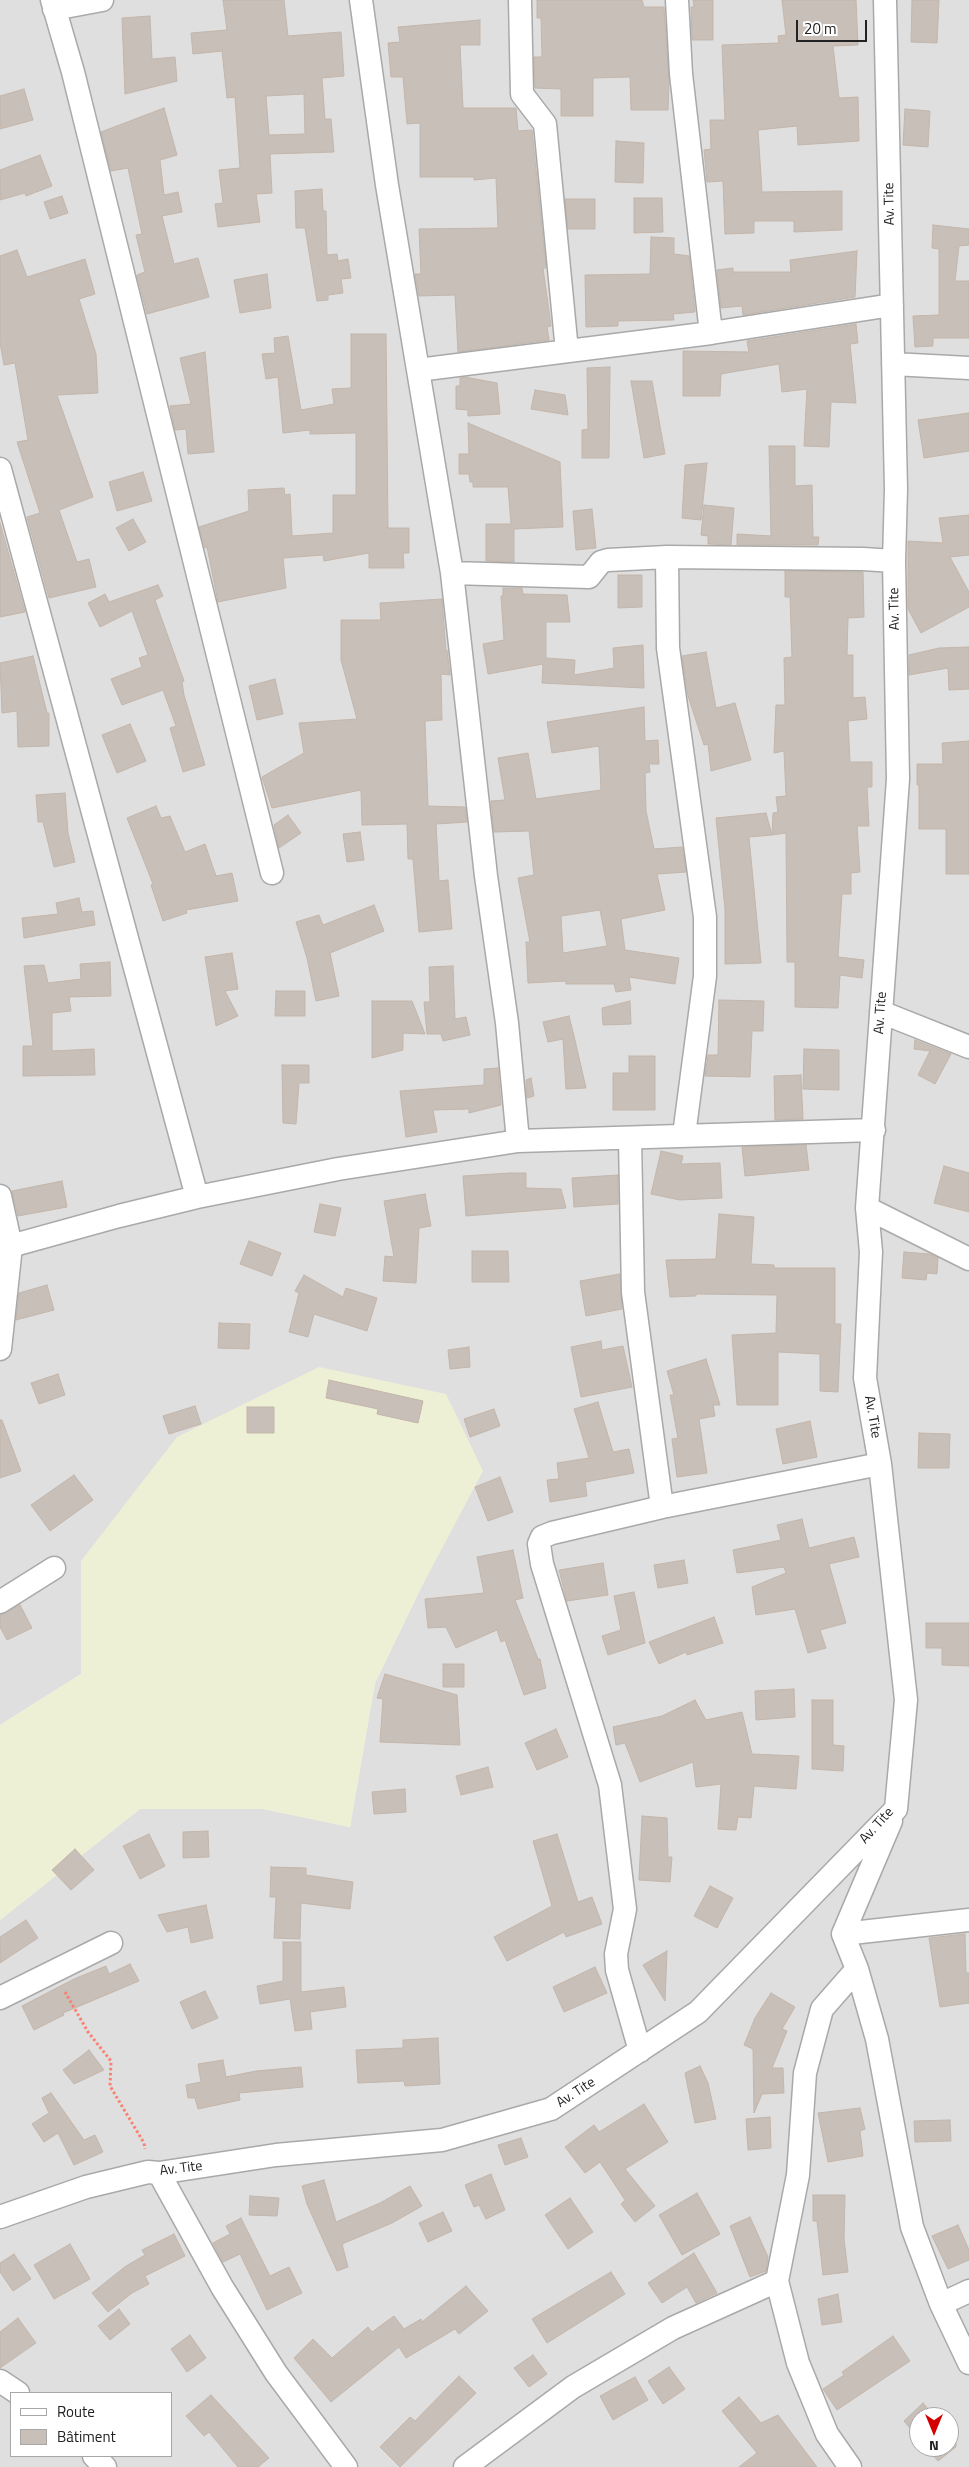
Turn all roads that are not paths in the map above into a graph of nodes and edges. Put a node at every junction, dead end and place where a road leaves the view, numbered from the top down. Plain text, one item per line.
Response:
1 (102, 0) edge
2 (361, 0) edge
3 (520, 0) edge
4 (677, 0) edge
5 (885, 0) edge
6 (53, 4) edge
7 (892, 305) junction
8 (711, 333) junction
9 (567, 351) junction
10 (893, 364) junction
11 (969, 368) edge
12 (418, 370) junction
13 (0, 469) edge
14 (667, 557) junction
15 (894, 561) junction
16 (452, 573) junction
17 (272, 873) dead end
18 (882, 1012) junction
19 (969, 1047) edge
20 (874, 1130) junction
21 (684, 1135) junction
22 (630, 1138) junction
23 (518, 1141) junction
24 (0, 1196) edge
25 (197, 1197) junction
26 (867, 1208) junction
27 (6, 1248) edge
28 (969, 1259) edge
29 (0, 1349) edge
30 (880, 1464) junction
31 (662, 1507) junction
32 (54, 1568) dead end
33 (0, 1602) edge
34 (896, 1809) junction
35 (969, 1920) edge
36 (843, 1934) junction
37 (111, 1943) dead end
38 (857, 1969) junction
39 (0, 1998) edge
40 (640, 2051) junction
41 (154, 2173) junction
42 (0, 2217) edge
43 (777, 2281) junction
44 (969, 2290) edge
45 (941, 2304) junction
46 (969, 2363) edge
47 (0, 2381) edge
48 (16, 2392) edge
49 (95, 2457) edge
50 (105, 2467) edge
51 (346, 2467) edge
52 (465, 2467) edge
53 (850, 2467) edge

1 - 6 street
2 - 12 street
3 - 9 street
4 - 8 street
5 - 7 street, Av. Tite
6 - 17 street
7 - 8 street
7 - 10 street, Av. Tite
8 - 9 street
9 - 12 street
10 - 11 street
10 - 15 street, Av. Tite
12 - 16 street
13 - 25 street
14 - 15 street
14 - 16 street
14 - 21 street
15 - 18 street, Av. Tite
16 - 23 street
18 - 19 street
18 - 20 street, Av. Tite
20 - 21 street
20 - 26 street, Av. Tite
21 - 22 street
22 - 23 street
22 - 31 street
23 - 25 street
24 - 27 street
25 - 27 street
26 - 28 street
26 - 30 street, Av. Tite
27 - 29 street
30 - 31 street
30 - 34 street, Av. Tite
31 - 40 street
32 - 33 street
34 - 36 street
34 - 40 street, Av. Tite
35 - 36 street
36 - 38 street
37 - 39 street
38 - 43 street
38 - 45 street
40 - 41 street, Av. Tite
41 - 42 street, Av. Tite
41 - 51 street
43 - 52 street
43 - 53 street
44 - 45 street
45 - 46 street
47 - 48 street
49 - 50 street

